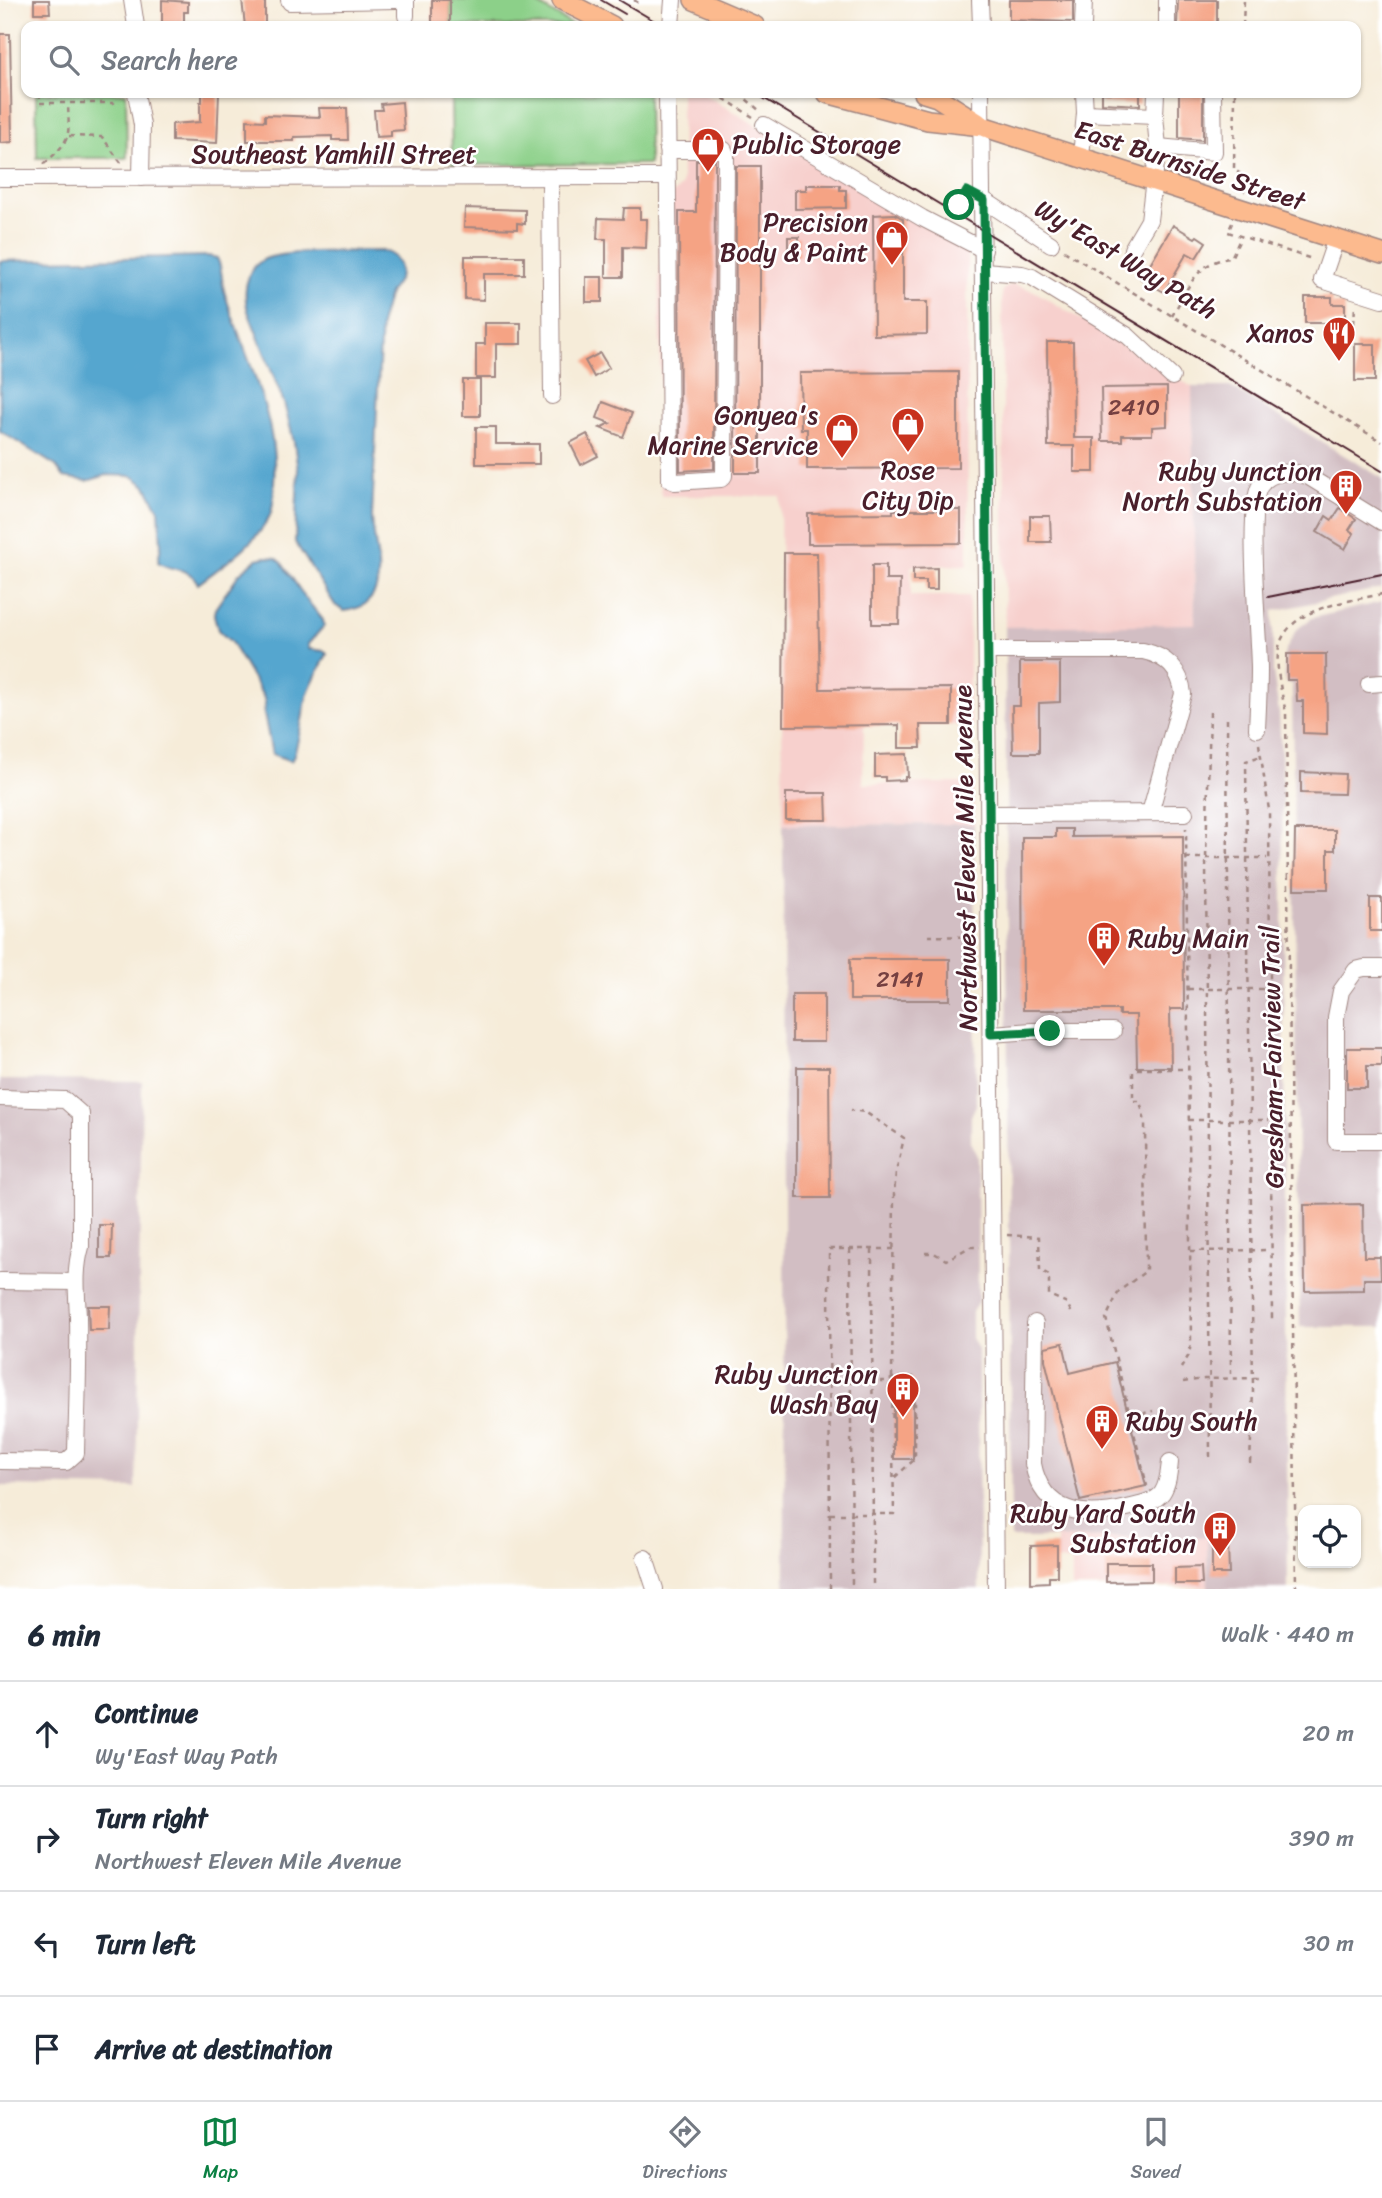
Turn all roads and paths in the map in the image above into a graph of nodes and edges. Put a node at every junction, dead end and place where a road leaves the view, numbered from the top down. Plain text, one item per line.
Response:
1 (132, 0) edge
2 (289, 0) edge
3 (397, 0) edge
4 (562, 0) edge
5 (634, 0) edge
6 (673, 0) edge
7 (694, 0) edge
8 (980, 0) edge
9 (1084, 0) edge
10 (1167, 0) edge
11 (1244, 0) edge
12 (640, 4) dead end
13 (135, 21) edge
14 (602, 21) edge
15 (671, 21) edge
16 (743, 21) edge
17 (981, 21) edge
18 (1083, 21) edge
19 (1167, 21) edge
20 (1243, 21) edge
21 (40, 98) edge
22 (52, 98) edge
23 (114, 98) edge
24 (137, 98) edge
25 (667, 98) edge
26 (723, 98) edge
27 (846, 98) edge
28 (939, 98) edge
29 (981, 98) edge
30 (1084, 98) edge
31 (1156, 98) edge
32 (1213, 98) edge
33 (1235, 98) edge
34 (52, 103) junction
35 (68, 103) junction
36 (1085, 113) junction
37 (1155, 116) junction
38 (764, 124) joint
39 (982, 126) junction
40 (69, 136) junction
41 (1158, 147) junction
42 (667, 150) junction
43 (1081, 157) junction
44 (0, 177) edge
45 (29, 177) junction
46 (667, 177) junction
47 (137, 178) junction
48 (550, 178) junction
49 (1154, 181) junction
50 (984, 200) junction
51 (1237, 208) junction
52 (953, 221) dead end
53 (1241, 237) junction
54 (1336, 239) junction
55 (1051, 244) joint
56 (1132, 249) dead end
57 (984, 250) junction
58 (1382, 254) edge
59 (1328, 264) junction
60 (984, 271) junction
61 (1382, 299) edge
62 (1172, 316) junction
63 (1172, 377) dead end
64 (552, 396) dead end
65 (1382, 442) edge
66 (1382, 522) edge
67 (1382, 594) edge
68 (988, 651) junction
69 (1210, 712) dead end
70 (1227, 719) dead end
71 (1257, 729) joint
72 (1261, 757) junction
73 (1150, 813) junction
74 (1185, 813) joint
75 (989, 814) junction
76 (1186, 858) junction
77 (1206, 858) junction
78 (1227, 858) junction
79 (1248, 858) junction
80 (1268, 858) junction
81 (928, 936) dead end
82 (977, 937) dead end
83 (1382, 968) edge
84 (1188, 989) junction
85 (1207, 989) junction
86 (1228, 989) junction
87 (1249, 989) junction
88 (1269, 989) junction
89 (1119, 1010) dead end
90 (1116, 1023) joint
91 (991, 1034) junction
92 (1188, 1069) junction
93 (0, 1098) edge
94 (851, 1110) dead end
95 (1188, 1120) junction
96 (1208, 1120) junction
97 (1229, 1120) junction
98 (1250, 1120) junction
99 (1270, 1120) junction
100 (1382, 1141) edge
101 (993, 1236) junction
102 (980, 1247) dead end
103 (850, 1249) junction
104 (872, 1249) junction
105 (894, 1249) junction
106 (1251, 1250) junction
107 (1272, 1250) junction
108 (1190, 1251) junction
109 (1209, 1251) junction
110 (1230, 1251) junction
111 (925, 1253) dead end
112 (0, 1281) edge
113 (76, 1282) junction
114 (1072, 1314) dead end
115 (1272, 1321) dead end
116 (1035, 1323) dead end
117 (1181, 1368) dead end
118 (1252, 1378) junction
119 (1259, 1378) dead end
120 (892, 1379) junction
121 (1210, 1379) junction
122 (1231, 1379) junction
123 (829, 1381) junction
124 (851, 1381) junction
125 (872, 1381) junction
126 (1183, 1382) dead end
127 (1153, 1411) dead end
128 (1130, 1417) junction
129 (1210, 1460) dead end
130 (0, 1461) edge
131 (1170, 1462) dead end
132 (1250, 1463) dead end
133 (894, 1478) junction
134 (1139, 1490) dead end
135 (830, 1514) junction
136 (852, 1514) junction
137 (873, 1514) junction
138 (645, 1558) dead end
139 (655, 1589) edge
140 (830, 1589) edge
141 (852, 1589) edge
142 (873, 1589) edge
143 (996, 1589) edge
144 (1296, 1589) edge

1 - 13 street
2 - 3 street
4 - 14 main road
5 - 12 path
6 - 15 street
7 - 16 main road
8 - 17 street
9 - 18 street
10 - 19 street
11 - 20 path
21 - 34 path
22 - 34 path
23 - 35 path
24 - 47 street
25 - 42 street
26 - 38 path
27 - 39 main road, East Burnside Street
28 - 39 main road, East Burnside Street
29 - 39 street, Northwest Eleven Mile Avenue
30 - 36 street
31 - 37 street
32 - 41 street
33 - 51 path
34 - 35 path
35 - 40 path
36 - 37 street
36 - 43 street
37 - 41 street
38 - 57 street
39 - 43 main road, East Burnside Street
39 - 50 street, Northwest Eleven Mile Avenue
40 - 45 path
40 - 47 path
41 - 49 street
42 - 46 street
42 - 46 street
43 - 49 main road, East Burnside Street
44 - 45 street, Southeast Yamhill Street
45 - 47 street, Southeast Yamhill Street
46 - 48 street, Southeast Yamhill Street
47 - 48 street, Southeast Yamhill Street
48 - 64 street
49 - 51 main road, East Burnside Street
49 - 56 street
50 - 52 path
50 - 55 street, Wy'East Way Path
50 - 57 street, Northwest Eleven Mile Avenue
51 - 53 path
51 - 54 main road, East Burnside Street
53 - 59 path
53 - 62 path
54 - 58 main road, East Burnside Street
54 - 59 street
55 - 62 path, Wy'East Way Path
57 - 60 street, Northwest Eleven Mile Avenue
59 - 61 street
60 - 63 street
60 - 68 street, Northwest Eleven Mile Avenue
62 - 65 path, Wy'East Way Path
66 - 71 street
67 - 144 path, Gresham-Fairview Trail
68 - 73 street
68 - 75 street, Northwest Eleven Mile Avenue
69 - 77 path
70 - 78 path
71 - 72 path
72 - 79 path
72 - 80 path
73 - 74 street
73 - 75 street
74 - 76 path
75 - 91 street, Northwest Eleven Mile Avenue
76 - 77 path
76 - 84 path
77 - 78 path
77 - 85 path
78 - 79 path
78 - 86 path
79 - 80 path
79 - 87 path
80 - 88 path
81 - 82 path
83 - 100 street
84 - 85 path
84 - 92 path
85 - 86 path
85 - 96 path
86 - 87 path
86 - 97 path
87 - 88 path
87 - 98 path
88 - 99 path
89 - 90 path
90 - 91 street
91 - 101 street, Northwest Eleven Mile Avenue
92 - 95 path
92 - 128 path
93 - 113 street
94 - 105 path
95 - 96 path
95 - 108 path
96 - 97 path
96 - 109 path
97 - 98 path
97 - 110 path
98 - 99 path
98 - 106 path
99 - 107 path
101 - 114 path
101 - 143 street, Northwest Eleven Mile Avenue
102 - 111 path
103 - 104 path
103 - 123 path
103 - 124 path
104 - 105 path
104 - 125 path
105 - 120 path
106 - 107 path
106 - 110 path
106 - 118 path
107 - 115 path
108 - 109 path
108 - 117 path
109 - 110 path
109 - 121 path
110 - 122 path
112 - 113 street
113 - 130 street
116 - 131 street
118 - 119 path
118 - 122 path
118 - 132 path
120 - 125 path
120 - 133 path
120 - 133 path
121 - 122 path
121 - 126 path
121 - 129 path
123 - 124 path
123 - 135 path
124 - 125 path
124 - 136 path
125 - 137 path
127 - 128 path
128 - 134 path
133 - 137 path
135 - 136 path
135 - 140 path
136 - 137 path
136 - 141 path
137 - 142 path
138 - 139 street

